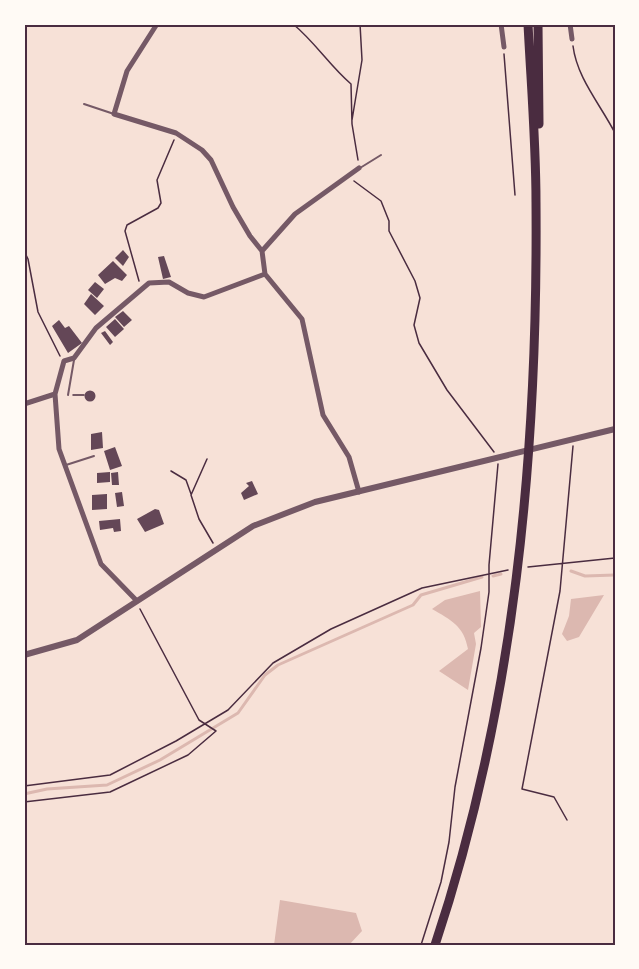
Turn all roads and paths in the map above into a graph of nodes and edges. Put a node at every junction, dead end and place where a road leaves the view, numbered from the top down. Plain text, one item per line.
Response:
1 (157, 24) edge
2 (293, 24) edge
3 (360, 24) edge
4 (501, 24) edge
5 (526, 24) edge
6 (538, 24) edge
7 (570, 24) edge
8 (572, 39) joint
9 (504, 47) joint
10 (84, 104) dead end
11 (114, 114) junction
12 (352, 124) junction
13 (176, 133) junction
14 (615, 133) edge
15 (381, 155) dead end
16 (360, 168) junction
17 (348, 177) junction
18 (515, 195) dead end
19 (536, 199) junction
20 (24, 251) edge
21 (262, 251) junction
22 (265, 274) junction
23 (536, 282) junction
24 (142, 287) junction
25 (74, 358) junction
26 (64, 361) junction
27 (56, 394) junction
28 (68, 395) joint
29 (84, 395) dead end
30 (24, 404) edge
31 (615, 429) edge
32 (574, 439) junction
33 (94, 456) dead end
34 (498, 458) junction
35 (207, 459) dead end
36 (66, 465) junction
37 (171, 471) dead end
38 (360, 492) junction
39 (191, 495) junction
40 (216, 549) junction
41 (615, 558) edge
42 (563, 562) junction
43 (520, 568) dead end
44 (510, 569) dead end
45 (489, 572) junction
46 (136, 600) junction
47 (24, 656) edge
48 (204, 724) junction
49 (24, 786) edge
50 (24, 802) edge
51 (567, 820) dead end
52 (422, 945) edge
53 (435, 945) edge

1 - 11 street
2 - 12 path
3 - 12 path
4 - 9 street
5 - 19 highway
5 - 23 highway
6 - 19 highway
7 - 8 street
8 - 14 path
9 - 18 path
10 - 11 lane
11 - 13 street
12 - 16 path
13 - 21 street
13 - 24 path
15 - 16 lane
16 - 17 street
17 - 21 street
17 - 34 path
19 - 23 highway
20 - 26 path
21 - 22 street
22 - 24 street
22 - 38 street
23 - 53 highway
24 - 25 street
25 - 26 street
25 - 28 lane
26 - 27 street
27 - 30 street
27 - 36 street
28 - 29 path
31 - 32 street
32 - 34 street
32 - 42 path
33 - 36 lane
34 - 38 street
34 - 45 path
35 - 39 path
36 - 46 street
37 - 39 path
38 - 40 street
39 - 40 path
40 - 46 street
41 - 42 path
42 - 43 path
42 - 51 path
44 - 45 path
45 - 48 path
45 - 52 path
46 - 47 street
46 - 48 path
48 - 49 path
48 - 50 path

